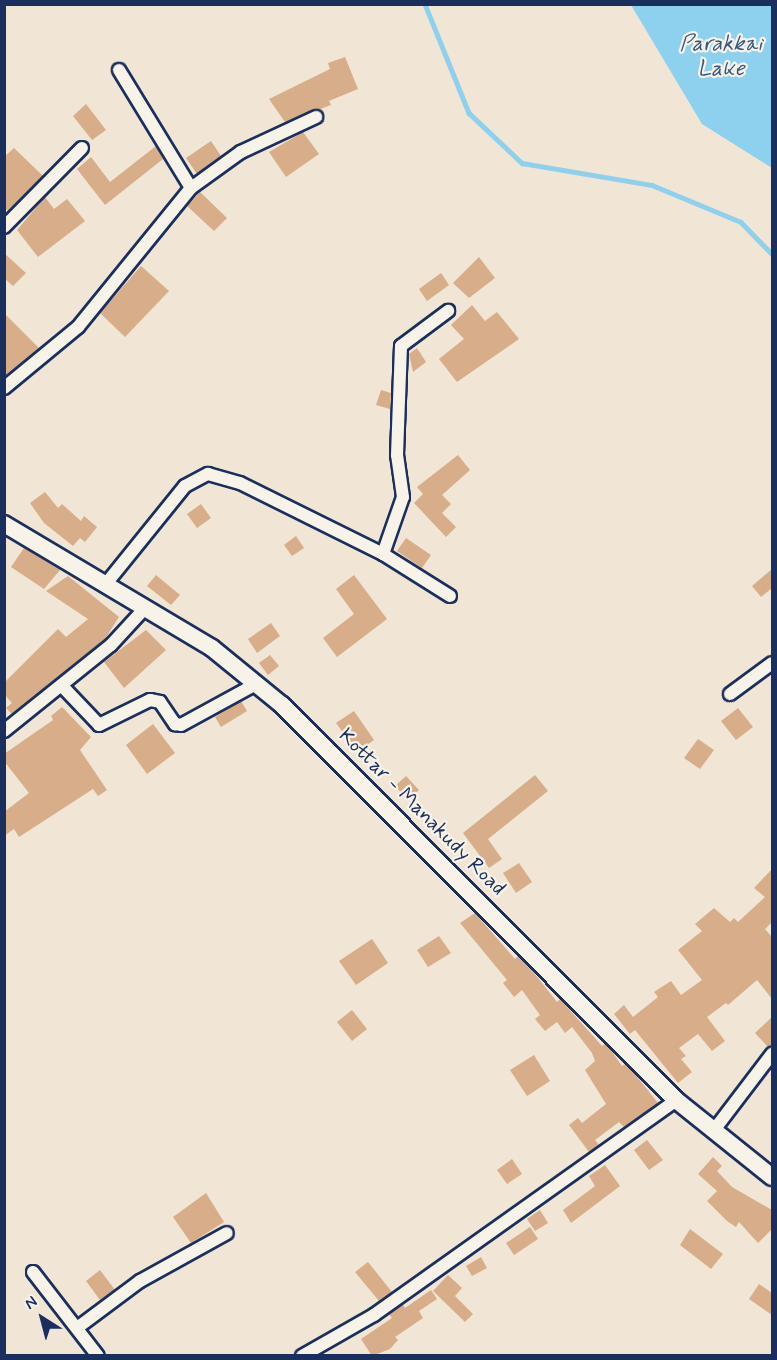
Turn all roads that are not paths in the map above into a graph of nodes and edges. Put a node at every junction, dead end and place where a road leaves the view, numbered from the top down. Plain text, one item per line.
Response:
1 (119, 70) dead end
2 (316, 117) dead end
3 (82, 148) dead end
4 (191, 188) junction
5 (4, 227) edge
6 (448, 311) dead end
7 (4, 388) edge
8 (4, 524) edge
9 (382, 554) junction
10 (105, 585) junction
11 (450, 597) dead end
12 (145, 608) junction
13 (772, 663) edge
14 (256, 684) junction
15 (63, 687) junction
16 (730, 694) dead end
17 (4, 731) edge
18 (772, 1054) edge
19 (676, 1100) junction
20 (714, 1130) junction
21 (772, 1177) edge
22 (227, 1233) dead end
23 (33, 1272) dead end
24 (77, 1328) junction
25 (98, 1356) edge
26 (302, 1356) edge

1 - 4 street
2 - 4 street
3 - 5 street
4 - 7 street
6 - 9 street
8 - 10 main road, Kottar - Manakudy Road
9 - 10 street
9 - 11 street
10 - 12 main road, Kottar - Manakudy Road
12 - 14 main road, Kottar - Manakudy Road
12 - 15 street
13 - 16 street
14 - 15 street
14 - 19 main road, Kottar - Manakudy Road
15 - 17 street
18 - 20 street
19 - 20 main road, Kottar - Manakudy Road
19 - 26 street
20 - 21 main road, Kottar - Manakudy Road
22 - 24 street
23 - 24 street
24 - 25 street

